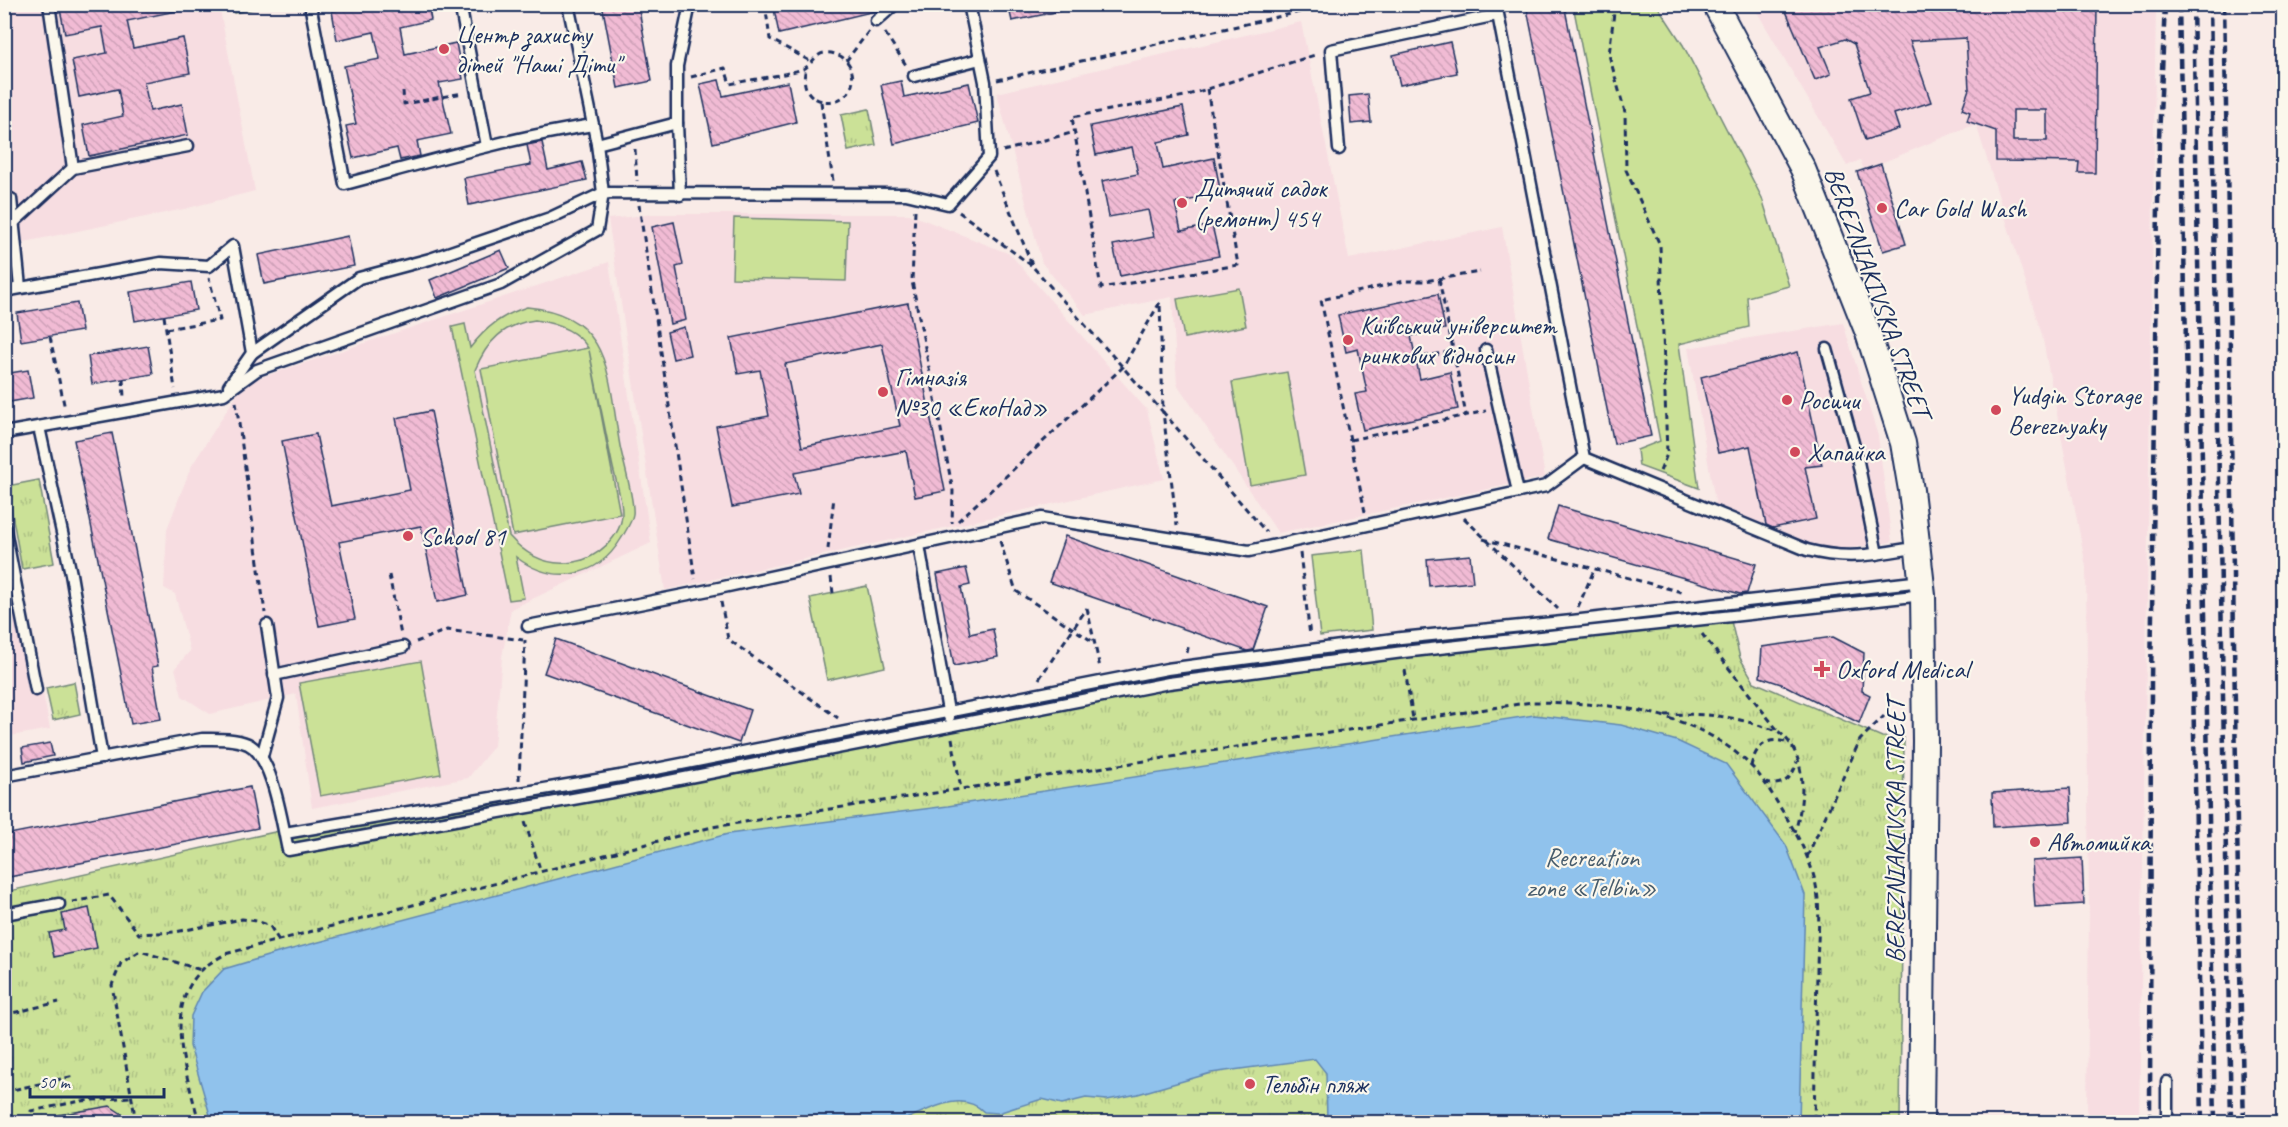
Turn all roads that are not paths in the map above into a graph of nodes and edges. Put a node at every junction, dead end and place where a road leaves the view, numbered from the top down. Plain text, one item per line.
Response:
1 (49, 4) edge
2 (310, 4) edge
3 (460, 4) edge
4 (568, 4) edge
5 (690, 4) edge
6 (895, 4) edge
7 (969, 4) edge
8 (1716, 4) edge
9 (1496, 10) edge
10 (876, 21) road end
11 (981, 59) junction
12 (914, 76) road end
13 (677, 123) junction
14 (593, 125) junction
15 (597, 144) junction
16 (188, 146) dead end
17 (487, 146) junction
18 (1339, 149) dead end
19 (74, 168) junction
20 (603, 193) junction
21 (680, 195) junction
22 (11, 199) dead end
23 (13, 223) junction
24 (20, 287) junction
25 (4, 291) edge
26 (1827, 349) dead end
27 (1486, 350) dead end
28 (252, 353) junction
29 (224, 394) junction
30 (39, 427) junction
31 (4, 433) edge
32 (1584, 458) junction
33 (1518, 492) junction
34 (4, 525) edge
35 (919, 544) junction
36 (1920, 547) junction
37 (1877, 554) junction
38 (1922, 588) junction
39 (267, 625) road end
40 (528, 626) road end
41 (403, 647) road end
42 (274, 675) junction
43 (36, 690) dead end
44 (948, 712) junction
45 (950, 726) junction
46 (262, 756) junction
47 (102, 758) junction
48 (4, 776) edge
49 (285, 833) junction
50 (59, 904) road end
51 (4, 914) edge
52 (2167, 1082) dead end
53 (1922, 1122) edge
54 (2167, 1122) edge

1 - 19 lane
2 - 17 lane
3 - 17 lane
4 - 14 lane
5 - 13 lane
6 - 10 lane
7 - 11 lane
8 - 36 street, BEREZNIAKIVSKA STREET
9 - 18 lane
9 - 32 lane
11 - 12 lane
11 - 21 lane
13 - 15 lane
13 - 21 lane
14 - 15 lane
14 - 17 lane
15 - 20 lane
16 - 19 lane
19 - 23 lane
20 - 21 lane
20 - 28 lane
20 - 29 lane
22 - 23 lane
23 - 24 lane
24 - 25 lane
24 - 28 lane
26 - 37 lane
27 - 33 lane
28 - 29 lane
29 - 30 lane
30 - 31 lane
30 - 47 lane
32 - 33 lane
32 - 37 lane
33 - 35 lane
34 - 43 lane
35 - 40 lane
35 - 44 lane
36 - 37 lane
36 - 38 street, BEREZNIAKIVSKA STREET
38 - 44 lane
38 - 45 lane
38 - 53 street, BEREZNIAKIVSKA STREET
39 - 42 lane
41 - 42 lane
42 - 46 lane
44 - 45 lane
44 - 49 lane
45 - 49 lane
46 - 47 lane
46 - 49 lane
47 - 48 lane
50 - 51 lane
52 - 54 lane

